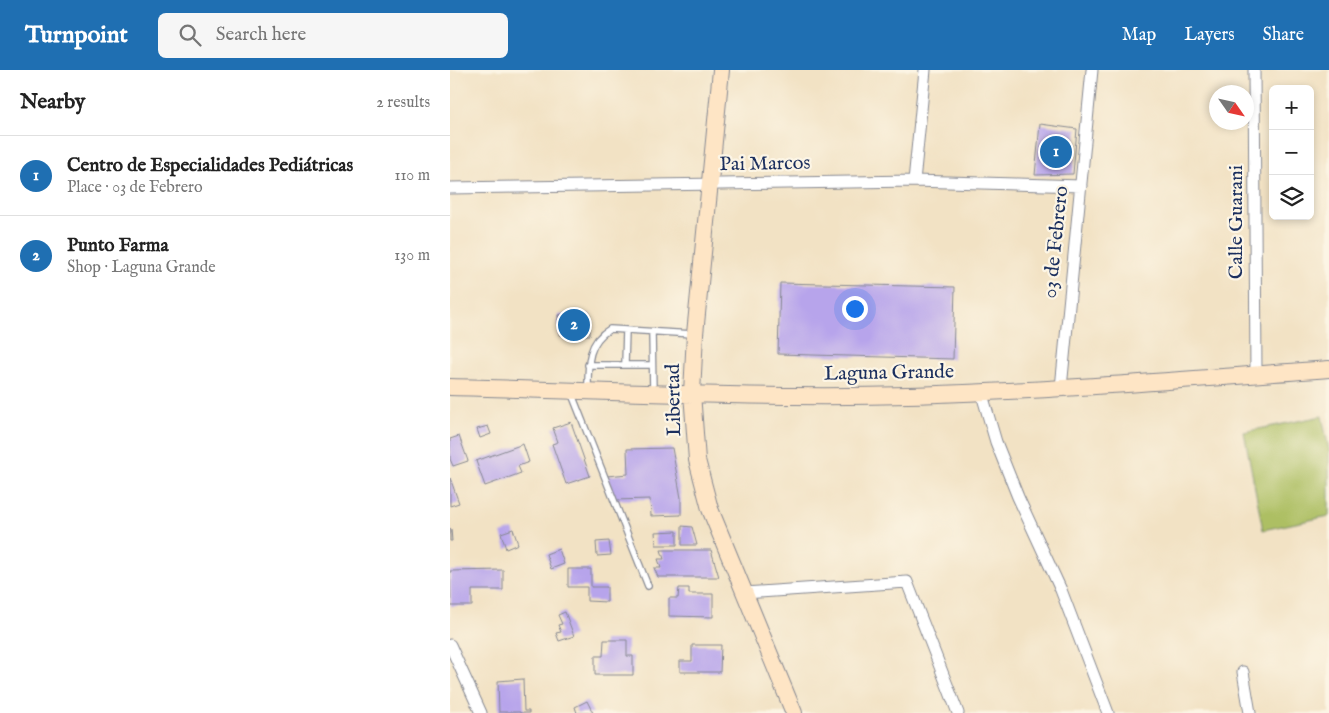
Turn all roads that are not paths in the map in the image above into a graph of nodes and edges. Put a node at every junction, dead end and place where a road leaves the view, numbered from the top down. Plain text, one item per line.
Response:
1 (721, 70) edge
2 (925, 70) edge
3 (1092, 70) edge
4 (1254, 70) edge
5 (914, 182) junction
6 (710, 184) junction
7 (1081, 186) junction
8 (450, 188) edge
9 (626, 330) junction
10 (652, 332) junction
11 (695, 334) junction
12 (625, 364) junction
13 (588, 365) junction
14 (652, 365) junction
15 (1329, 369) edge
16 (1256, 374) junction
17 (450, 388) edge
18 (1061, 388) junction
19 (570, 390) junction
20 (588, 391) junction
21 (981, 391) junction
22 (652, 392) junction
23 (692, 393) junction
24 (648, 586) dead end
25 (744, 592) junction
26 (450, 645) edge
27 (1243, 672) dead end
28 (481, 713) edge
29 (794, 713) edge
30 (958, 713) edge
31 (1108, 713) edge
32 (1250, 713) edge

1 - 6 main road, Libertad
2 - 5 street
3 - 7 street, 03 de Febrero
4 - 16 street, Calle Guarani
5 - 6 street, Pai Marcos
5 - 7 street, Pai Marcos
6 - 8 street, Pai Marcos
6 - 11 main road, Libertad
7 - 18 street, 03 de Febrero
9 - 10 lane
9 - 12 lane
9 - 13 lane
10 - 11 lane
10 - 14 lane
11 - 23 main road, Libertad
12 - 13 lane
12 - 14 lane
13 - 20 lane
14 - 22 lane
15 - 16 main road, Laguna Grande
16 - 18 main road, Laguna Grande
17 - 19 main road, Laguna Grande
18 - 21 main road, Laguna Grande
19 - 20 main road, Laguna Grande
19 - 24 lane
20 - 22 main road, Laguna Grande
21 - 23 main road, Laguna Grande
21 - 31 street
22 - 23 main road, Laguna Grande
23 - 25 main road, Libertad
25 - 29 main road, Libertad
25 - 30 street
26 - 28 street
27 - 32 street

